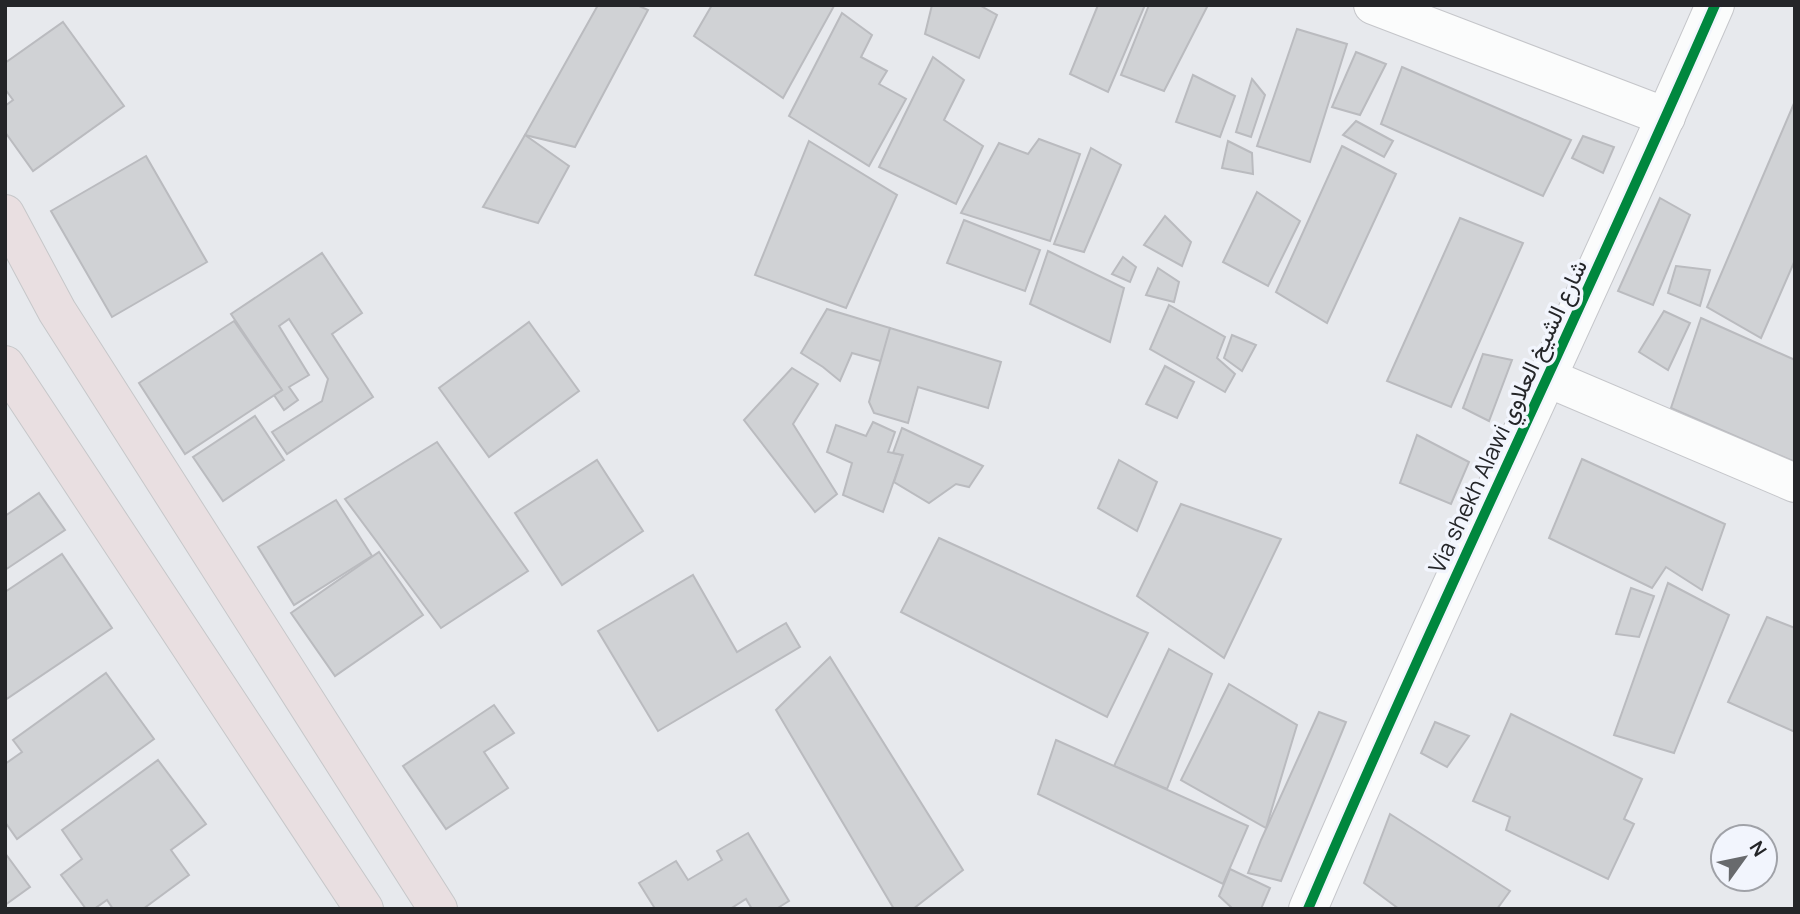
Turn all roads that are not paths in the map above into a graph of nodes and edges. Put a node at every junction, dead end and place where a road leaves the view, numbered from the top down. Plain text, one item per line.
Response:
1 (1373, 5) edge
2 (1715, 5) edge
3 (1666, 117) junction
4 (5, 215) edge
5 (5, 365) edge
6 (1548, 378) junction
7 (1795, 484) edge
8 (364, 909) edge
9 (438, 909) edge
10 (1308, 909) edge

1 - 3 street
2 - 3 street, Via shekh Alawi شارع الشيخ العلاوي
3 - 6 street, Via shekh Alawi شارع الشيخ العلاوي
4 - 9 highway
5 - 8 highway
6 - 7 street
6 - 10 street, Via shekh Alawi شارع الشيخ العلاوي

